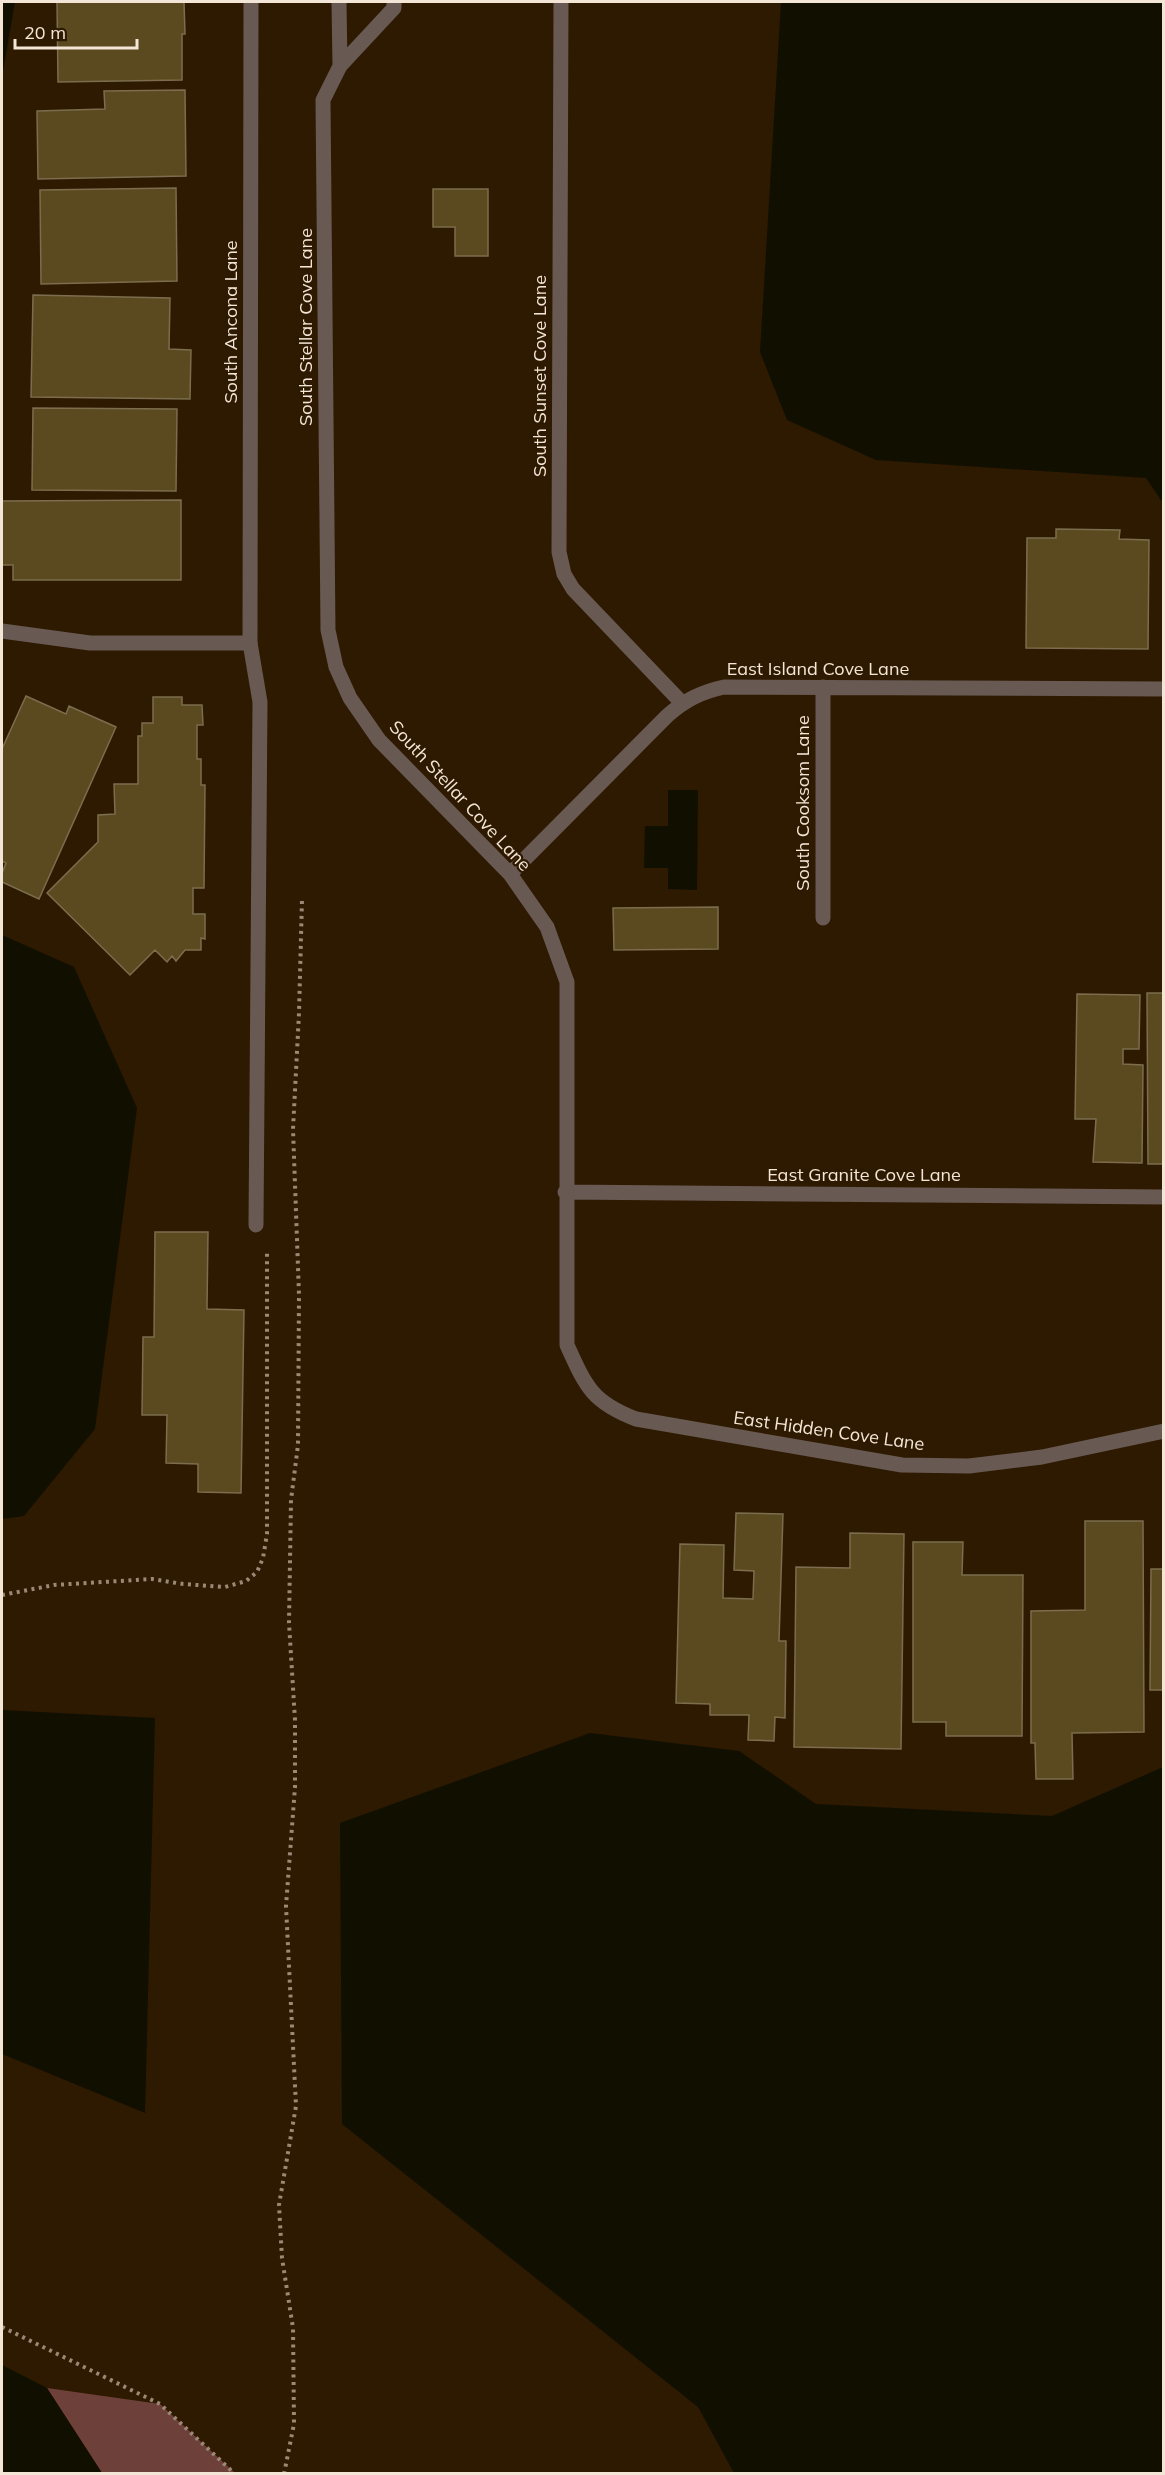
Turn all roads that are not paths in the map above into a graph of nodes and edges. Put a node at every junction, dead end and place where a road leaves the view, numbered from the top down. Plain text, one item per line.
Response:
1 (251, 2) edge
2 (339, 2) edge
3 (394, 2) edge
4 (561, 2) edge
5 (340, 66) junction
6 (2, 631) edge
7 (250, 643) junction
8 (823, 687) junction
9 (1164, 689) edge
10 (682, 703) junction
11 (510, 874) junction
12 (823, 918) dead end
13 (565, 1192) junction
14 (1164, 1197) edge
15 (256, 1226) road end
16 (600, 1401) joint
17 (1164, 1431) edge

1 - 7 street, South Ancona Lane
2 - 5 street, South Stellar Cove Lane
3 - 5 street, South Stellar Cove Lane
4 - 10 street, South Sunset Cove Lane
5 - 11 street, South Stellar Cove Lane
6 - 7 street
7 - 15 street, South Ancona Lane
8 - 9 street, East Island Cove Lane
8 - 10 street, East Island Cove Lane
8 - 12 street, South Cooksom Lane
10 - 11 street, East Island Cove Lane
11 - 13 street, South Stellar Cove Lane
13 - 14 street, East Granite Cove Lane
13 - 16 street, South Stellar Cove Lane
16 - 17 street, East Hidden Cove Lane

